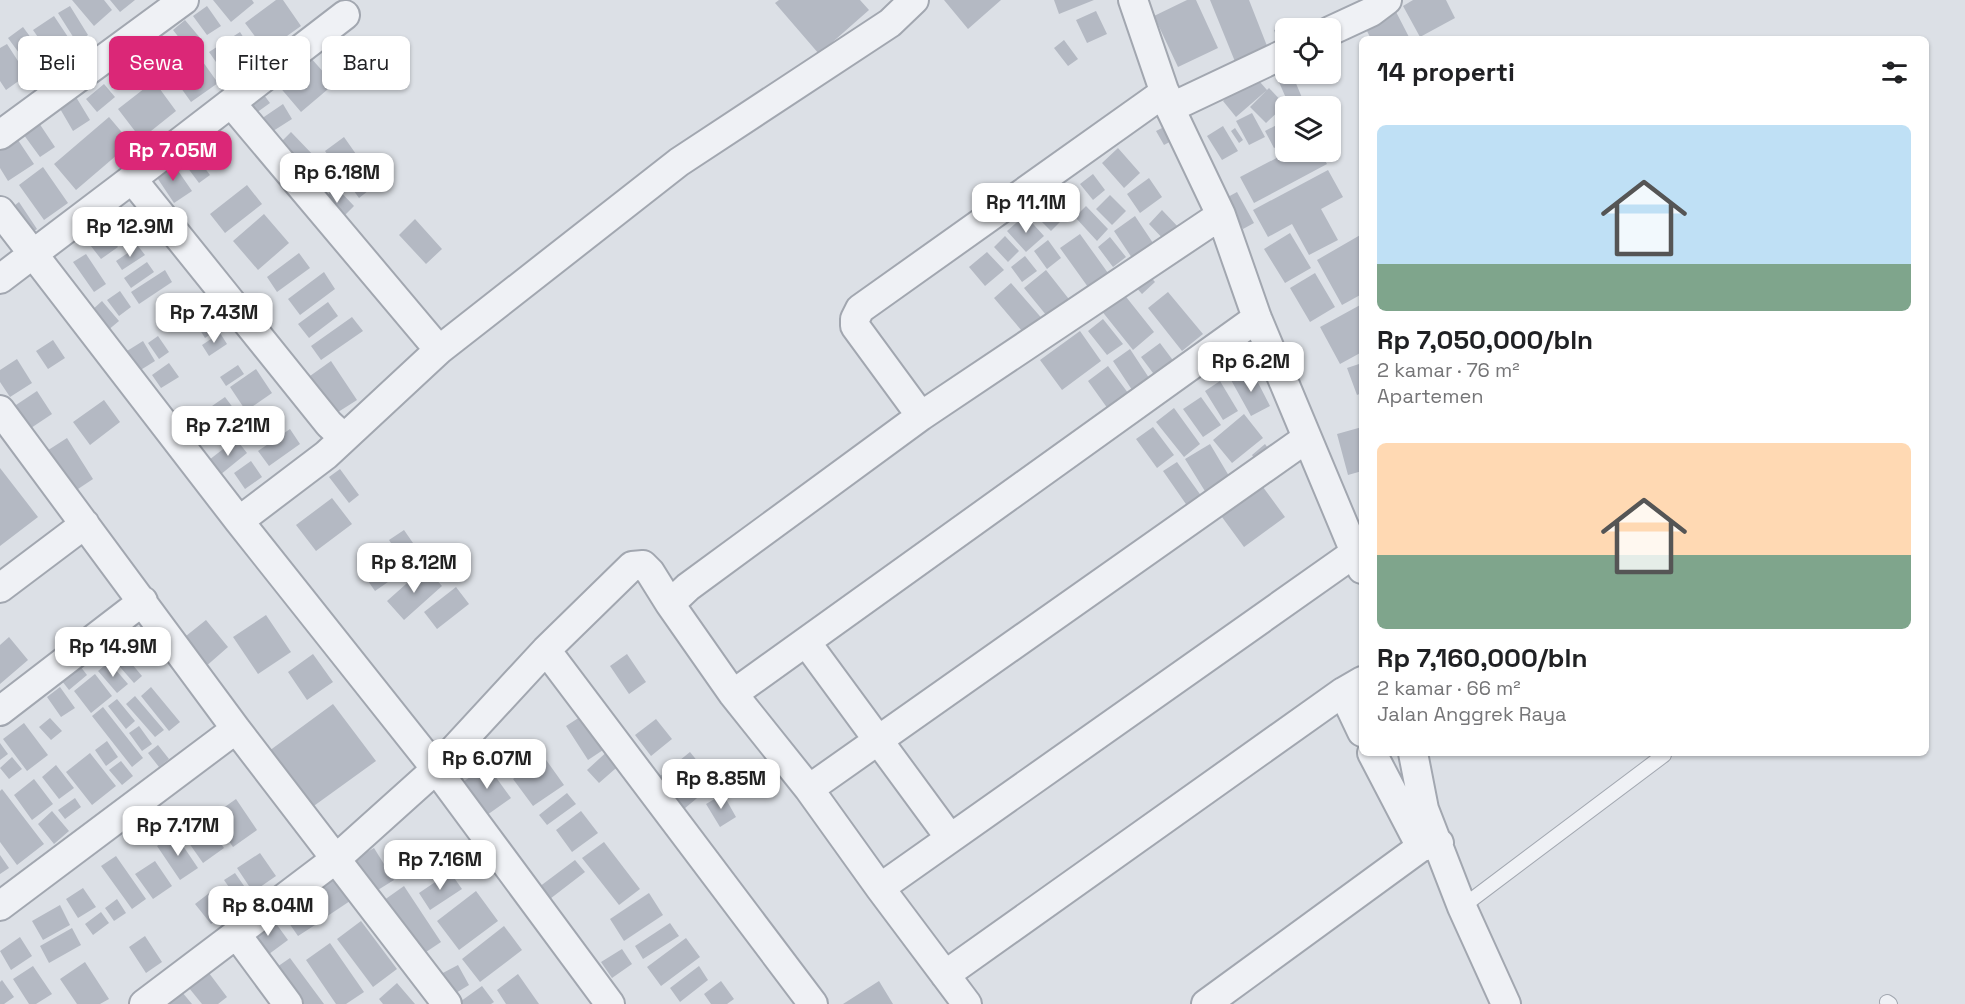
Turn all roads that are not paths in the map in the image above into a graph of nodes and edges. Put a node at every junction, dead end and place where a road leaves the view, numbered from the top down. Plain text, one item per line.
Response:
1 (184, 0) edge
2 (914, 0) edge
3 (1133, 0) edge
4 (1387, 0) edge
5 (345, 15) dead end
6 (1341, 26) edge
7 (1275, 57) edge
8 (1167, 100) junction
9 (231, 103) junction
10 (0, 135) edge
11 (132, 180) junction
12 (0, 211) edge
13 (1221, 215) junction
14 (33, 254) junction
15 (0, 279) edge
16 (1257, 318) junction
17 (439, 350) junction
18 (1, 415) edge
19 (921, 416) junction
20 (344, 438) junction
21 (1307, 438) junction
22 (239, 521) junction
23 (85, 524) junction
24 (1359, 561) edge
25 (0, 588) edge
26 (143, 601) junction
27 (670, 604) junction
28 (806, 642) junction
29 (546, 650) junction
30 (1353, 686) edge
31 (733, 694) junction
32 (0, 711) edge
33 (1359, 717) edge
34 (236, 729) junction
35 (878, 738) junction
36 (1374, 756) edge
37 (1414, 756) edge
38 (1663, 756) edge
39 (436, 769) junction
40 (809, 789) junction
41 (950, 838) junction
42 (1430, 845) junction
43 (337, 858) junction
44 (880, 888) junction
45 (0, 906) edge
46 (1462, 907) junction
47 (237, 935) junction
48 (945, 975) junction
49 (144, 1004) edge
50 (288, 1004) edge
51 (447, 1004) edge
52 (610, 1004) edge
53 (813, 1004) edge
54 (967, 1004) edge
55 (1206, 1004) edge
56 (1506, 1004) edge

1 - 10 street
2 - 17 street
3 - 8 street
4 - 6 street
5 - 9 street
7 - 8 street
8 - 13 street
8 - 19 street
9 - 11 street
9 - 17 street
11 - 14 street
11 - 20 street
12 - 14 street
13 - 16 street
13 - 19 street
14 - 15 street
14 - 22 street
16 - 21 street
16 - 28 street
17 - 20 street
18 - 23 street
19 - 27 street
20 - 22 street
21 - 24 street
21 - 35 street
22 - 39 street
23 - 25 street
23 - 26 street
24 - 41 street
26 - 32 street
26 - 34 street
27 - 29 street
27 - 31 street
28 - 31 street
28 - 35 street
29 - 39 street
29 - 53 street
30 - 33 street
30 - 48 street
31 - 40 street
34 - 43 street
34 - 45 street
35 - 40 street
35 - 41 street
36 - 42 street
37 - 42 street
38 - 46 lane
39 - 43 street
39 - 52 street
40 - 44 street
41 - 44 street
42 - 46 street
42 - 55 street
43 - 47 street
43 - 51 street
44 - 48 street
46 - 56 street
47 - 49 street
47 - 50 street
48 - 54 street

